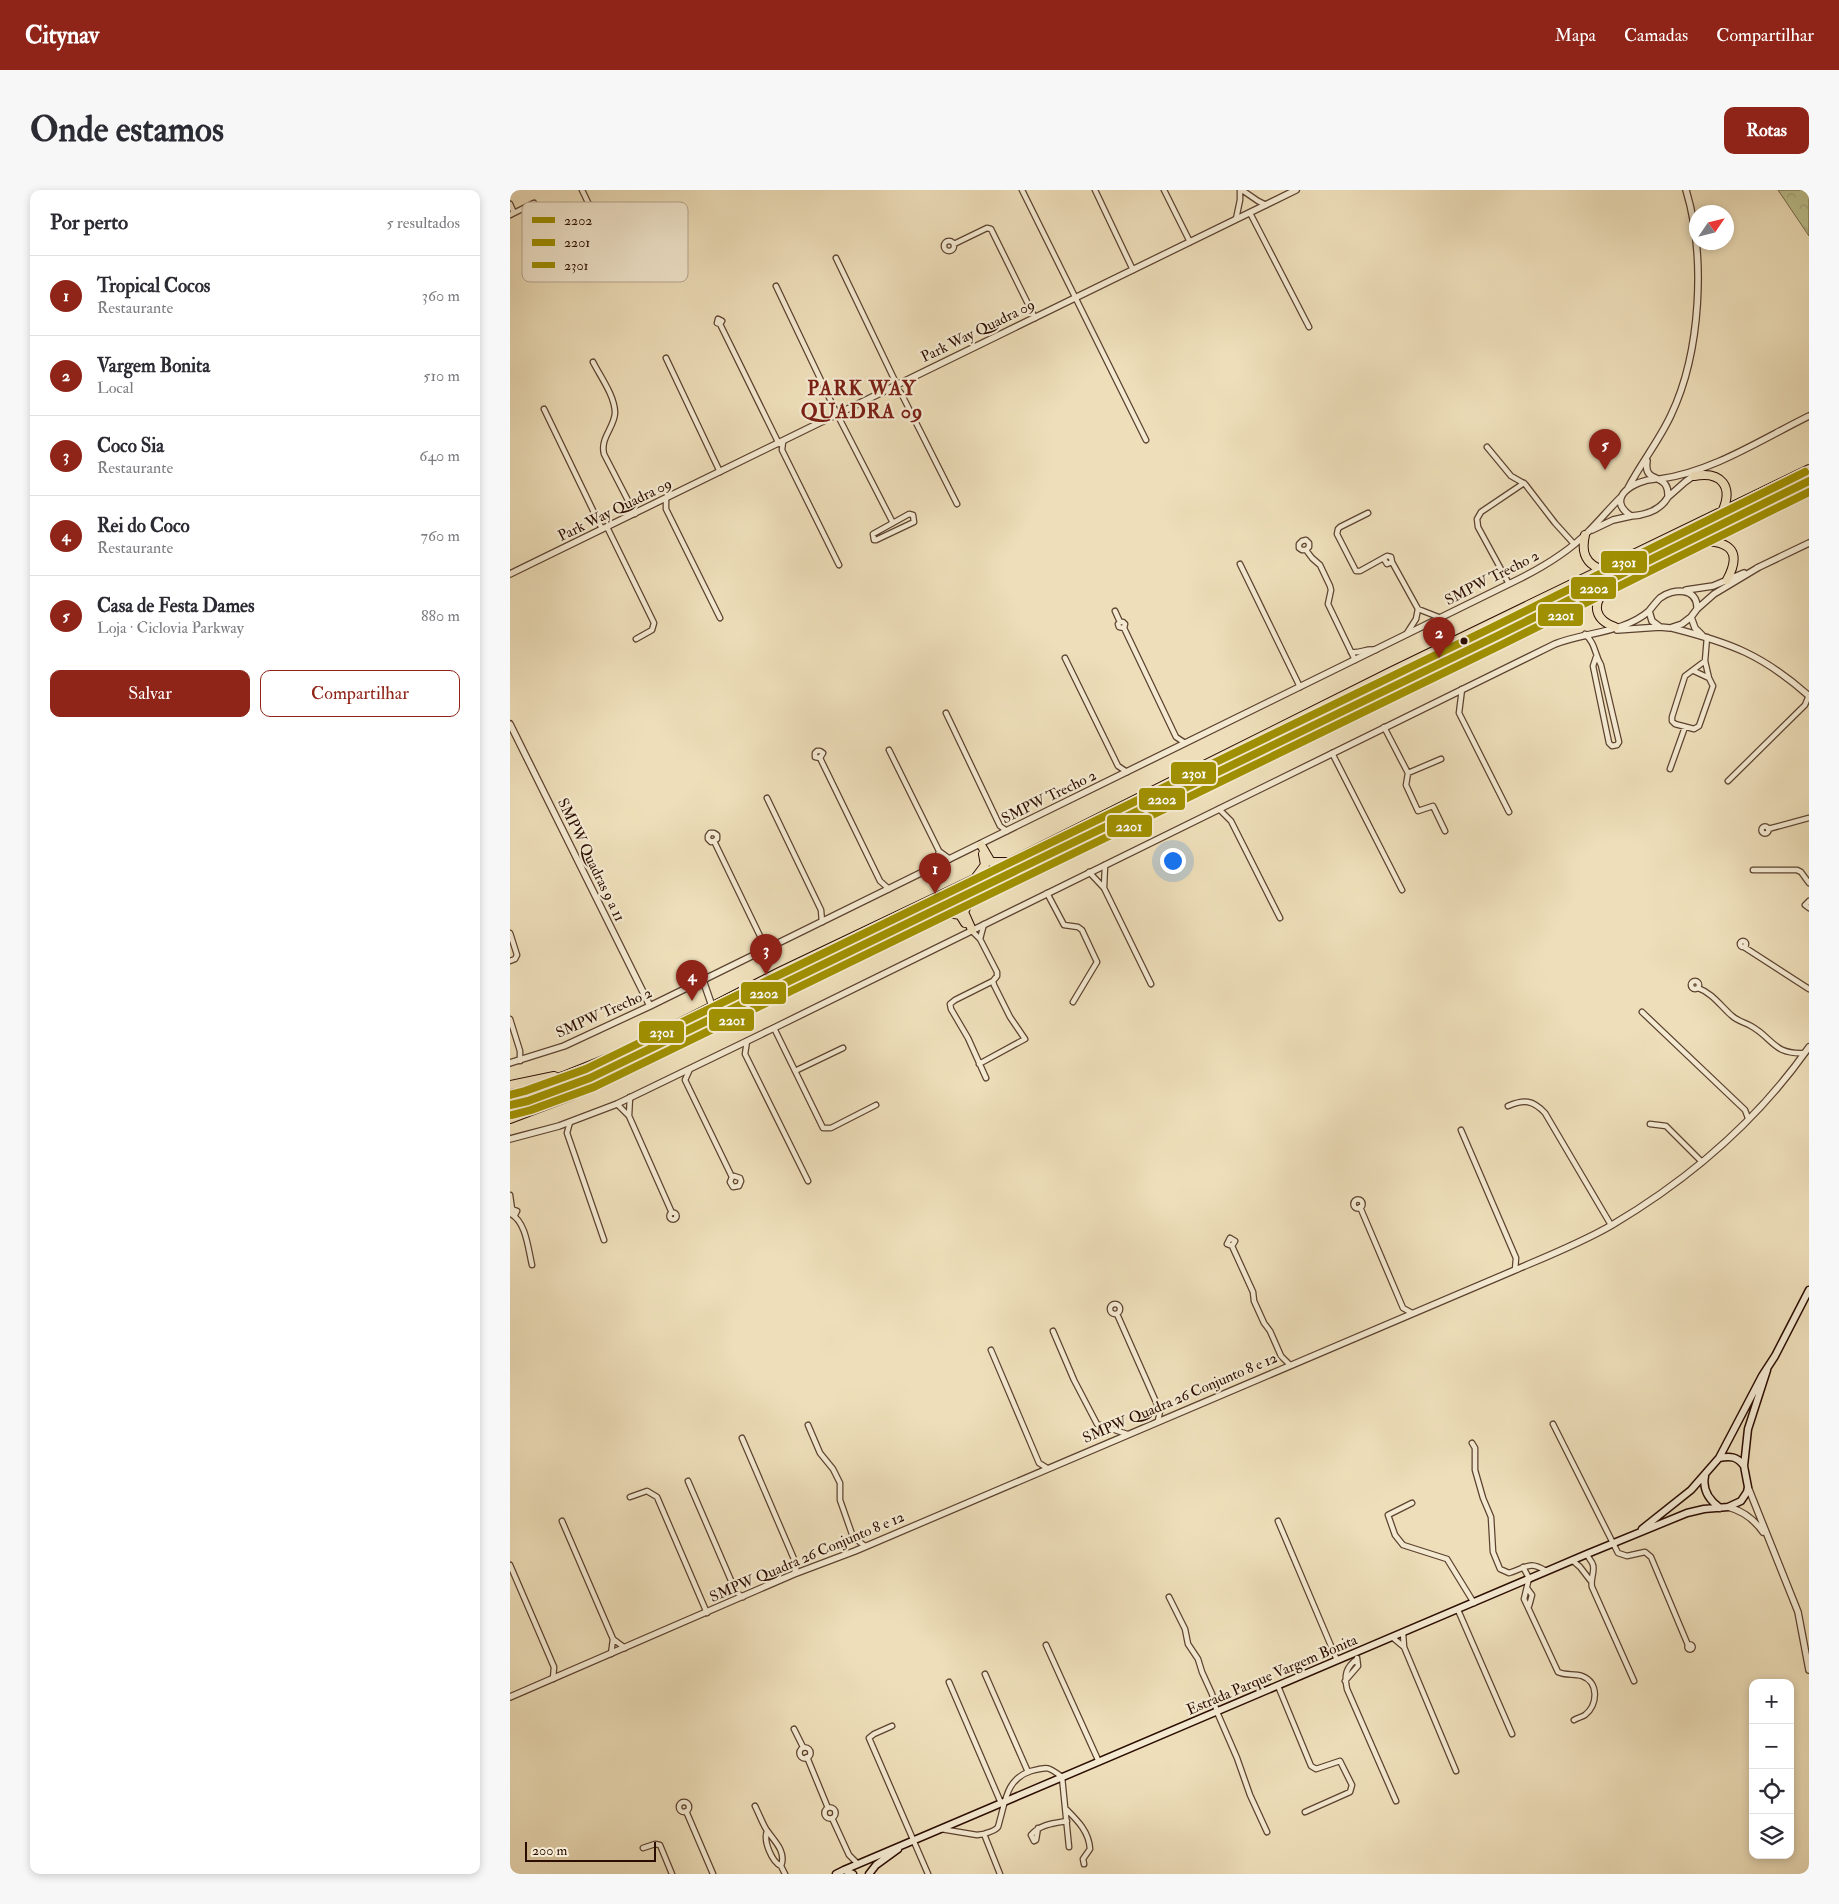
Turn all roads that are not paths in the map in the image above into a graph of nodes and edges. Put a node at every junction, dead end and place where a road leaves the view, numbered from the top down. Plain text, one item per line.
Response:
1 (582, 190) edge
2 (1022, 190) edge
3 (1094, 190) edge
4 (1164, 190) edge
5 (1241, 190) edge
6 (1296, 190) edge
7 (1686, 190) edge
8 (1250, 196) junction
9 (1240, 200) junction
10 (588, 202) edge
11 (510, 204) edge
12 (1266, 204) junction
13 (1250, 212) junction
14 (512, 214) edge
15 (1236, 219) junction
16 (1190, 242) junction
17 (954, 244) dead end
18 (836, 258) dead end
19 (1133, 270) junction
20 (776, 286) dead end
21 (1074, 299) junction
22 (1035, 318) junction
23 (720, 324) dead end
24 (1309, 327) dead end
25 (666, 358) dead end
26 (593, 362) dead end
27 (897, 385) junction
28 (544, 410) dead end
29 (837, 414) junction
30 (1809, 416) edge
31 (1146, 440) dead end
32 (779, 444) junction
33 (1487, 447) dead end
34 (782, 450) junction
35 (1648, 458) junction
36 (1706, 467) junction
37 (1809, 469) edge
38 (720, 472) junction
39 (1694, 476) junction
40 (1657, 479) junction
41 (1524, 483) junction
42 (1628, 488) junction
43 (1809, 488) edge
44 (1668, 497) junction
45 (1620, 498) junction
46 (666, 499) junction
47 (656, 504) junction
48 (957, 504) dead end
49 (666, 509) junction
50 (1368, 512) dead end
51 (1722, 512) junction
52 (635, 514) junction
53 (1631, 516) junction
54 (892, 523) junction
55 (604, 528) junction
56 (1586, 534) junction
57 (1700, 541) junction
58 (1809, 543) edge
59 (1574, 544) junction
60 (1306, 550) dead end
61 (1240, 564) dead end
62 (839, 565) dead end
63 (1759, 567) junction
64 (1603, 570) junction
65 (510, 574) edge
66 (1727, 580) junction
67 (1510, 584) junction
68 (1609, 586) junction
69 (1684, 590) junction
70 (1418, 609) junction
71 (1697, 609) junction
72 (1114, 611) dead end
73 (1650, 611) junction
74 (1691, 617) junction
75 (720, 618) dead end
76 (1441, 618) junction
77 (1660, 627) junction
78 (1611, 628) junction
79 (1670, 628) junction
80 (1600, 631) junction
81 (1585, 634) junction
82 (1405, 636) junction
83 (1705, 636) junction
84 (636, 639) dead end
85 (1714, 639) junction
86 (1593, 642) junction
87 (1707, 649) junction
88 (1376, 650) junction
89 (1351, 652) junction
90 (1065, 658) dead end
91 (1596, 658) junction
92 (1355, 660) junction
93 (1705, 661) junction
94 (1602, 670) junction
95 (1694, 671) junction
96 (1594, 672) junction
97 (1709, 678) junction
98 (1300, 687) junction
99 (1462, 689) junction
100 (1608, 695) junction
101 (1809, 696) edge
102 (1600, 697) junction
103 (1807, 705) edge
104 (946, 713) dead end
105 (1614, 719) junction
106 (1605, 721) junction
107 (510, 724) edge
108 (1384, 727) junction
109 (1685, 727) junction
110 (1176, 738) junction
111 (1185, 743) junction
112 (1177, 747) junction
113 (889, 750) dead end
114 (1332, 753) junction
115 (820, 758) dead end
116 (1441, 759) dead end
117 (1118, 766) junction
118 (1670, 769) dead end
119 (1127, 772) junction
120 (1408, 773) junction
121 (1117, 777) junction
122 (1728, 781) dead end
123 (767, 798) dead end
124 (1227, 805) junction
125 (1219, 809) junction
126 (1509, 812) dead end
127 (1229, 818) junction
128 (1809, 818) edge
129 (1000, 826) junction
130 (1768, 829) dead end
131 (1007, 831) junction
132 (1445, 831) dead end
133 (998, 836) junction
134 (714, 841) dead end
135 (980, 846) junction
136 (939, 851) junction
137 (950, 859) junction
138 (1012, 861) junction
139 (1105, 864) junction
140 (936, 866) junction
141 (1753, 870) dead end
142 (1089, 872) junction
143 (975, 879) junction
144 (880, 881) junction
145 (1809, 883) edge
146 (1104, 888) junction
147 (889, 889) junction
148 (1402, 890) dead end
149 (881, 893) junction
150 (1047, 893) junction
151 (972, 898) junction
152 (1809, 901) edge
153 (1809, 908) edge
154 (821, 910) junction
155 (944, 912) junction
156 (831, 917) junction
157 (1280, 918) dead end
158 (822, 922) junction
159 (984, 924) junction
160 (971, 930) junction
161 (510, 934) edge
162 (761, 938) junction
163 (980, 939) junction
164 (774, 946) junction
165 (1744, 947) dead end
166 (762, 952) junction
167 (510, 961) edge
168 (703, 980) junction
169 (993, 981) junction
170 (1151, 984) dead end
171 (1698, 988) dead end
172 (1809, 989) edge
173 (1073, 1002) dead end
174 (650, 1006) junction
175 (712, 1006) junction
176 (1642, 1012) dead end
177 (510, 1019) edge
178 (774, 1028) junction
179 (747, 1041) junction
180 (734, 1047) junction
181 (1809, 1047) edge
182 (843, 1048) dead end
183 (520, 1051) junction
184 (744, 1052) junction
185 (1805, 1053) junction
186 (528, 1058) junction
187 (520, 1061) junction
188 (510, 1064) edge
189 (979, 1064) junction
190 (691, 1068) junction
191 (795, 1071) junction
192 (566, 1076) junction
193 (672, 1077) junction
194 (986, 1078) dead end
195 (685, 1080) junction
196 (593, 1083) junction
197 (510, 1085) edge
198 (510, 1094) edge
199 (630, 1097) junction
200 (617, 1104) junction
201 (876, 1106) dead end
202 (1508, 1106) dead end
203 (510, 1110) edge
204 (1746, 1111) junction
205 (1754, 1113) junction
206 (629, 1116) junction
207 (1748, 1118) junction
208 (510, 1119) edge
209 (570, 1122) junction
210 (1650, 1124) dead end
211 (559, 1126) junction
212 (1461, 1130) dead end
213 (567, 1132) junction
214 (510, 1139) edge
215 (1702, 1162) junction
216 (732, 1177) dead end
217 (808, 1181) dead end
218 (510, 1195) edge
219 (1360, 1207) dead end
220 (672, 1213) dead end
221 (1611, 1225) junction
222 (604, 1240) dead end
223 (1232, 1246) dead end
224 (1516, 1258) junction
225 (532, 1265) dead end
226 (1526, 1265) junction
227 (1515, 1270) junction
228 (1809, 1290) edge
229 (1403, 1308) junction
230 (1412, 1313) junction
231 (1117, 1314) dead end
232 (1399, 1319) junction
233 (1053, 1331) dead end
234 (991, 1350) dead end
235 (1282, 1358) junction
236 (1290, 1365) junction
237 (1280, 1369) junction
238 (1767, 1370) junction
239 (1160, 1412) junction
240 (1167, 1417) junction
241 (1158, 1421) junction
242 (1552, 1424) dead end
243 (808, 1425) dead end
244 (1127, 1434) junction
245 (742, 1438) dead end
246 (1472, 1443) dead end
247 (1719, 1458) junction
248 (1039, 1463) junction
249 (1744, 1466) junction
250 (1047, 1468) junction
251 (1037, 1473) junction
252 (1705, 1476) junction
253 (688, 1481) dead end
254 (1748, 1486) junction
255 (630, 1497) dead end
256 (1412, 1503) dead end
257 (1728, 1507) junction
258 (1720, 1508) junction
259 (562, 1521) dead end
260 (1278, 1521) dead end
261 (1635, 1534) junction
262 (1768, 1538) junction
263 (855, 1539) junction
264 (1613, 1544) junction
265 (865, 1546) junction
266 (854, 1551) junction
267 (1588, 1557) junction
268 (1572, 1560) junction
269 (510, 1565) edge
270 (797, 1567) junction
271 (1524, 1567) junction
272 (804, 1570) junction
273 (1546, 1571) junction
274 (1583, 1571) junction
275 (794, 1574) junction
276 (1529, 1578) junction
277 (1590, 1580) junction
278 (736, 1592) junction
279 (1169, 1597) dead end
280 (743, 1598) junction
281 (735, 1601) junction
282 (1474, 1603) junction
283 (1458, 1610) junction
284 (706, 1613) junction
285 (1403, 1633) junction
286 (1392, 1637) junction
287 (612, 1640) junction
288 (1046, 1645) dead end
289 (1688, 1645) dead end
290 (1404, 1647) junction
291 (625, 1648) junction
292 (611, 1654) junction
293 (1357, 1655) junction
294 (1337, 1660) junction
295 (554, 1667) junction
296 (1809, 1670) edge
297 (564, 1674) junction
298 (985, 1674) dead end
299 (553, 1679) junction
300 (1345, 1681) junction
301 (1634, 1681) dead end
302 (949, 1682) dead end
303 (1278, 1686) junction
304 (510, 1697) edge
305 (1216, 1712) junction
306 (1574, 1720) dead end
307 (892, 1726) dead end
308 (794, 1729) dead end
309 (1512, 1734) dead end
310 (1098, 1762) junction
311 (1456, 1771) dead end
312 (1028, 1772) junction
313 (1062, 1778) junction
314 (1396, 1801) dead end
315 (1002, 1802) junction
316 (755, 1806) dead end
317 (1066, 1810) junction
318 (686, 1811) dead end
319 (1305, 1812) dead end
320 (1067, 1821) junction
321 (1038, 1828) dead end
322 (941, 1829) junction
323 (767, 1831) junction
324 (1267, 1832) dead end
325 (984, 1834) junction
326 (916, 1840) junction
327 (1069, 1846) dead end
328 (643, 1848) dead end
329 (849, 1855) junction
330 (858, 1864) junction
331 (1084, 1864) dead end
332 (781, 1866) junction
333 (846, 1870) junction
334 (672, 1874) edge
335 (713, 1874) edge
336 (785, 1874) edge
337 (836, 1874) edge
338 (853, 1874) edge
339 (869, 1874) edge
340 (928, 1874) edge
341 (1000, 1874) edge

1 - 10 street
2 - 21 street
3 - 19 street
4 - 16 street
5 - 8 street
5 - 9 street
6 - 12 street, Park Way Quadra 09
7 - 35 street
8 - 9 street
8 - 12 street
9 - 15 street
11 - 14 street
12 - 13 street, Park Way Quadra 09
13 - 15 street, Park Way Quadra 09
13 - 24 street
15 - 16 street, Park Way Quadra 09
16 - 19 street, Park Way Quadra 09
17 - 22 street
18 - 27 street
19 - 21 street, Park Way Quadra 09
20 - 29 street
21 - 22 street, Park Way Quadra 09
21 - 31 street
22 - 27 street, Park Way Quadra 09
23 - 32 street
25 - 38 street
26 - 52 street
27 - 29 street, Park Way Quadra 09
27 - 48 street
28 - 55 street
29 - 32 street, Park Way Quadra 09
29 - 54 street
30 - 36 street
32 - 34 street
32 - 34 street
32 - 38 street, Park Way Quadra 09
33 - 41 street
34 - 62 street
35 - 40 street
35 - 42 street
36 - 39 street
36 - 40 street
37 - 51 highway
38 - 46 street, Park Way Quadra 09
39 - 44 street
39 - 51 highway
40 - 42 street
40 - 44 street
41 - 59 street
41 - 67 street
42 - 45 street
43 - 57 highway
44 - 53 street
45 - 53 street
45 - 56 street
46 - 47 street, Park Way Quadra 09
46 - 49 street
47 - 49 street
47 - 52 street, Park Way Quadra 09
49 - 75 street
50 - 70 street
51 - 64 highway
52 - 55 street, Park Way Quadra 09
53 - 56 street
54 - 54 street
55 - 65 street, Park Way Quadra 09
55 - 84 street
56 - 59 street, SMPW Trecho 2
56 - 64 highway
57 - 66 highway
57 - 68 highway
58 - 63 street
59 - 67 street, SMPW Trecho 2
60 - 89 street
61 - 98 street
63 - 66 street
63 - 71 street
64 - 138 highway
66 - 69 street
67 - 76 street, SMPW Trecho 2
68 - 78 highway
68 - 151 highway
69 - 71 street
69 - 73 street
70 - 76 street
70 - 82 street
71 - 74 street
72 - 110 street
73 - 77 street
73 - 78 street
74 - 79 street
74 - 83 street
76 - 82 street, SMPW Trecho 2
77 - 78 street
77 - 79 street
78 - 80 street
79 - 83 street
80 - 81 street
80 - 86 street
81 - 86 street
81 - 99 street
82 - 88 street, SMPW Trecho 2
83 - 85 street
83 - 87 street
85 - 87 street
85 - 101 street
86 - 91 street
87 - 93 street
88 - 89 street
88 - 92 street, SMPW Trecho 2
89 - 92 street
90 - 117 street
91 - 94 street
91 - 96 street
92 - 98 street, SMPW Trecho 2
93 - 95 street
93 - 97 street
94 - 96 street
94 - 100 street
95 - 97 street
95 - 109 street
96 - 102 street
97 - 109 street
98 - 111 street, SMPW Trecho 2
99 - 108 street
99 - 126 street
100 - 102 street
100 - 105 street
101 - 103 street
102 - 106 street
103 - 122 street
104 - 129 street
105 - 106 street
105 - 106 street
107 - 174 street, SMPW Quadras 9 a 11
108 - 114 street
108 - 120 street
109 - 118 street
110 - 111 street
110 - 112 street
111 - 112 street, SMPW Trecho 2
112 - 119 street, SMPW Trecho 2
113 - 136 street
114 - 124 street
114 - 148 street
115 - 144 street
116 - 120 street
117 - 119 street
117 - 121 street
119 - 121 street, SMPW Trecho 2
120 - 132 street
121 - 131 street, SMPW Trecho 2
123 - 154 street
124 - 125 street
124 - 127 street
125 - 127 street
125 - 139 street
127 - 157 street
128 - 130 street
129 - 131 street
129 - 133 street
131 - 133 street, SMPW Trecho 2
133 - 135 street, SMPW Trecho 2
134 - 162 street
135 - 137 street, SMPW Trecho 2
135 - 138 highway
135 - 143 highway
136 - 137 street
136 - 140 street
137 - 140 street, SMPW Trecho 2
138 - 143 highway
139 - 142 street
139 - 146 street
140 - 147 street, SMPW Trecho 2
141 - 145 street
142 - 146 street
142 - 150 street
143 - 175 highway
144 - 147 street
144 - 149 street
146 - 170 street
147 - 149 street, SMPW Trecho 2
149 - 156 street, SMPW Trecho 2
150 - 159 street
150 - 173 street
151 - 155 highway
151 - 160 highway
152 - 153 street
154 - 156 street
154 - 158 street
155 - 160 highway
155 - 196 highway
156 - 158 street, SMPW Trecho 2
158 - 164 street, SMPW Trecho 2
159 - 160 street
159 - 163 street
160 - 163 street
160 - 178 street
161 - 167 street
162 - 164 street
162 - 166 street
163 - 169 street
164 - 166 street, SMPW Trecho 2
165 - 172 street
166 - 168 street, SMPW Trecho 2
168 - 174 street, SMPW Trecho 2
168 - 175 street
169 - 189 street
169 - 189 street
171 - 185 street
174 - 186 street, SMPW Trecho 2
175 - 192 highway
176 - 204 street
177 - 183 street
178 - 179 street
178 - 191 street
179 - 180 street
179 - 184 street
180 - 184 street
180 - 190 street
181 - 185 street, SMPW Quadra 26 Conjunto 8 e 12
182 - 191 street
183 - 186 street
183 - 187 street
184 - 217 street
185 - 205 street, SMPW Quadra 26 Conjunto 8 e 12
186 - 187 street, SMPW Trecho 2
187 - 188 street, SMPW Trecho 2
189 - 194 street
190 - 193 street
190 - 195 street
191 - 201 street
192 - 197 highway
192 - 198 highway
193 - 195 street
193 - 199 street
195 - 216 street
196 - 203 highway
196 - 208 highway
199 - 200 street
199 - 206 street
200 - 206 street
200 - 209 street
202 - 221 street
204 - 205 street
204 - 207 street
205 - 207 street, SMPW Quadra 26 Conjunto 8 e 12
206 - 220 street
207 - 215 street, SMPW Quadra 26 Conjunto 8 e 12
209 - 211 street
209 - 213 street
210 - 215 street
211 - 213 street
211 - 214 street
212 - 224 street
213 - 222 street
215 - 221 street, SMPW Quadra 26 Conjunto 8 e 12
218 - 225 street
219 - 229 street
221 - 226 street, SMPW Quadra 26 Conjunto 8 e 12
223 - 235 street
224 - 226 street
224 - 227 street
226 - 227 street, SMPW Quadra 26 Conjunto 8 e 12
227 - 230 street, SMPW Quadra 26 Conjunto 8 e 12
228 - 238 main road, Estrada Parque Vargem Bonita
229 - 230 street
229 - 232 street
230 - 232 street, SMPW Quadra 26 Conjunto 8 e 12
231 - 239 street
232 - 236 street, SMPW Quadra 26 Conjunto 8 e 12
233 - 244 street
234 - 248 street
235 - 236 street
235 - 237 street
236 - 237 street, SMPW Quadra 26 Conjunto 8 e 12
237 - 240 street, SMPW Quadra 26 Conjunto 8 e 12
238 - 247 main road, Estrada Parque Vargem Bonita
238 - 249 main road, Estrada Parque Vargem Bonita
239 - 240 street
239 - 241 street
240 - 241 street, SMPW Quadra 26 Conjunto 8 e 12
241 - 244 street, SMPW Quadra 26 Conjunto 8 e 12
242 - 264 street
243 - 263 street
244 - 250 street, SMPW Quadra 26 Conjunto 8 e 12
245 - 270 street
246 - 271 street
247 - 249 main road
247 - 252 main road, Estrada Parque Vargem Bonita
248 - 250 street
248 - 251 street
249 - 254 main road, Estrada Parque Vargem Bonita
250 - 251 street, SMPW Quadra 26 Conjunto 8 e 12
251 - 265 street, SMPW Quadra 26 Conjunto 8 e 12
252 - 258 main road
252 - 261 main road, Estrada Parque Vargem Bonita
253 - 278 street
254 - 257 main road
254 - 262 street
255 - 284 street
256 - 282 street
257 - 258 main road, Estrada Parque Vargem Bonita
257 - 262 street
258 - 261 main road, Estrada Parque Vargem Bonita
259 - 287 street
260 - 294 street
261 - 264 main road, Estrada Parque Vargem Bonita
262 - 296 street
263 - 265 street
263 - 266 street
264 - 267 main road, Estrada Parque Vargem Bonita
264 - 289 street
265 - 266 street, SMPW Quadra 26 Conjunto 8 e 12
266 - 272 street, SMPW Quadra 26 Conjunto 8 e 12
267 - 268 main road, Estrada Parque Vargem Bonita
267 - 274 street
267 - 277 street
268 - 273 main road, Estrada Parque Vargem Bonita
268 - 274 street
269 - 295 street
270 - 272 street
270 - 275 street
271 - 273 street
271 - 276 street
272 - 275 street, SMPW Quadra 26 Conjunto 8 e 12
273 - 276 main road, Estrada Parque Vargem Bonita
274 - 277 street
275 - 280 street, SMPW Quadra 26 Conjunto 8 e 12
276 - 282 main road, Estrada Parque Vargem Bonita
276 - 306 street
277 - 301 street
278 - 280 street
278 - 281 street
279 - 305 street
280 - 281 street, SMPW Quadra 26 Conjunto 8 e 12
281 - 284 street, SMPW Quadra 26 Conjunto 8 e 12
282 - 283 main road, Estrada Parque Vargem Bonita
283 - 285 main road, Estrada Parque Vargem Bonita
283 - 309 street
284 - 291 street, SMPW Quadra 26 Conjunto 8 e 12
285 - 286 main road, Estrada Parque Vargem Bonita
285 - 290 street
286 - 290 street
286 - 293 main road, Estrada Parque Vargem Bonita
287 - 291 street
287 - 292 street
288 - 310 street
290 - 311 street
291 - 292 street, SMPW Quadra 26 Conjunto 8 e 12
292 - 297 street, SMPW Quadra 26 Conjunto 8 e 12
293 - 294 main road, Estrada Parque Vargem Bonita
293 - 300 street
293 - 300 street
294 - 303 main road, Estrada Parque Vargem Bonita
295 - 297 street
295 - 299 street
297 - 299 street, SMPW Quadra 26 Conjunto 8 e 12
298 - 312 street
299 - 304 street, SMPW Quadra 26 Conjunto 8 e 12
300 - 314 street
302 - 315 street
303 - 305 main road, Estrada Parque Vargem Bonita
303 - 319 street
305 - 310 main road, Estrada Parque Vargem Bonita
305 - 324 street
307 - 326 street
308 - 329 street
310 - 313 main road, Estrada Parque Vargem Bonita
312 - 313 street
312 - 315 street
313 - 315 main road, Estrada Parque Vargem Bonita
313 - 317 street
315 - 322 main road, Estrada Parque Vargem Bonita
315 - 325 street
316 - 323 street
317 - 320 street
317 - 331 street
318 - 335 street
320 - 321 street
320 - 327 street
322 - 325 street
322 - 326 main road, Estrada Parque Vargem Bonita
323 - 332 street
323 - 332 street
325 - 341 street
326 - 330 main road, Estrada Parque Vargem Bonita
326 - 339 main road, Estrada Parque Vargem Bonita
326 - 340 street
328 - 334 street
329 - 330 street
329 - 333 street
330 - 333 main road, Estrada Parque Vargem Bonita
332 - 336 street
333 - 337 main road, Estrada Parque Vargem Bonita
333 - 338 main road

